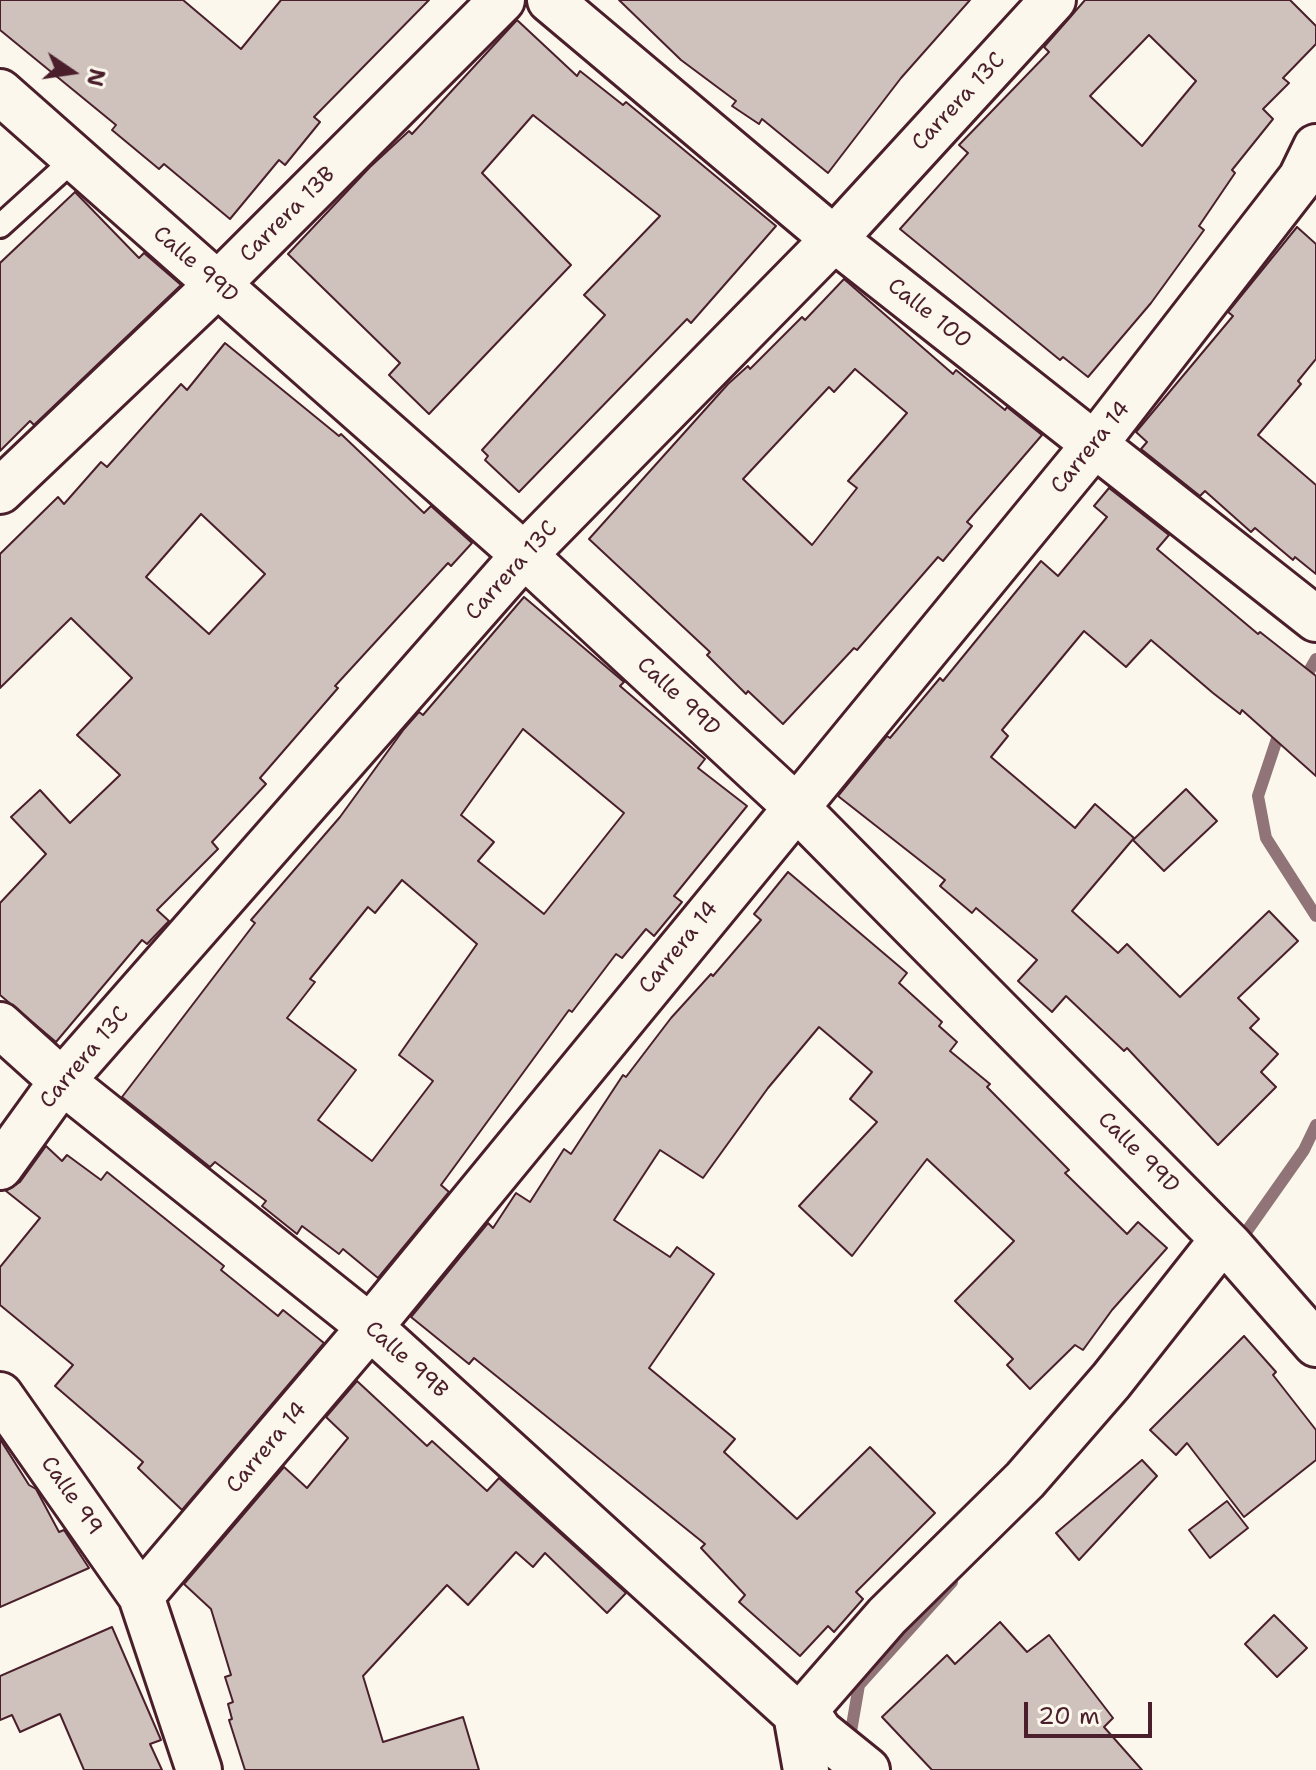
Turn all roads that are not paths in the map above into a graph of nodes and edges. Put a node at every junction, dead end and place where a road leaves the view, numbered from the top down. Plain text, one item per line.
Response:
1 (502, 0) edge
2 (550, 0) edge
3 (1053, 0) edge
4 (0, 92) edge
5 (1316, 147) edge
6 (73, 160) junction
7 (0, 226) edge
8 (834, 239) junction
9 (218, 284) junction
10 (1094, 445) junction
11 (0, 491) edge
12 (524, 555) junction
13 (1313, 616) edge
14 (795, 806) junction
15 (0, 1025) edge
16 (62, 1081) junction
17 (0, 1167) edge
18 (1226, 1243) junction
19 (370, 1327) junction
20 (1316, 1344) edge
21 (0, 1395) edge
22 (141, 1596) junction
23 (807, 1731) edge
24 (199, 1770) edge
25 (867, 1770) edge

1 - 9 street, Carrera 13B
2 - 8 street, Calle 100
3 - 8 street, Carrera 13C
4 - 6 street, Calle 99D
5 - 10 street, Carrera 14
6 - 7 lane
6 - 9 street, Calle 99D
8 - 10 street, Calle 100
8 - 12 street, Carrera 13C
9 - 11 street, Carrera 13B
9 - 12 street, Calle 99D
10 - 13 street, Calle 100
10 - 14 street, Carrera 14
12 - 14 street, Calle 99D
12 - 16 street, Carrera 13C
14 - 18 street, Calle 99D
14 - 19 street, Carrera 14
15 - 16 street, Calle 99B
16 - 17 street, Carrera 13C
16 - 19 street, Calle 99B
18 - 20 street, Calle 99D
18 - 23 street
19 - 22 street, Carrera 14
19 - 23 street, Calle 99B
21 - 22 street, Calle 99
22 - 24 street
23 - 25 street, Calle 99B

